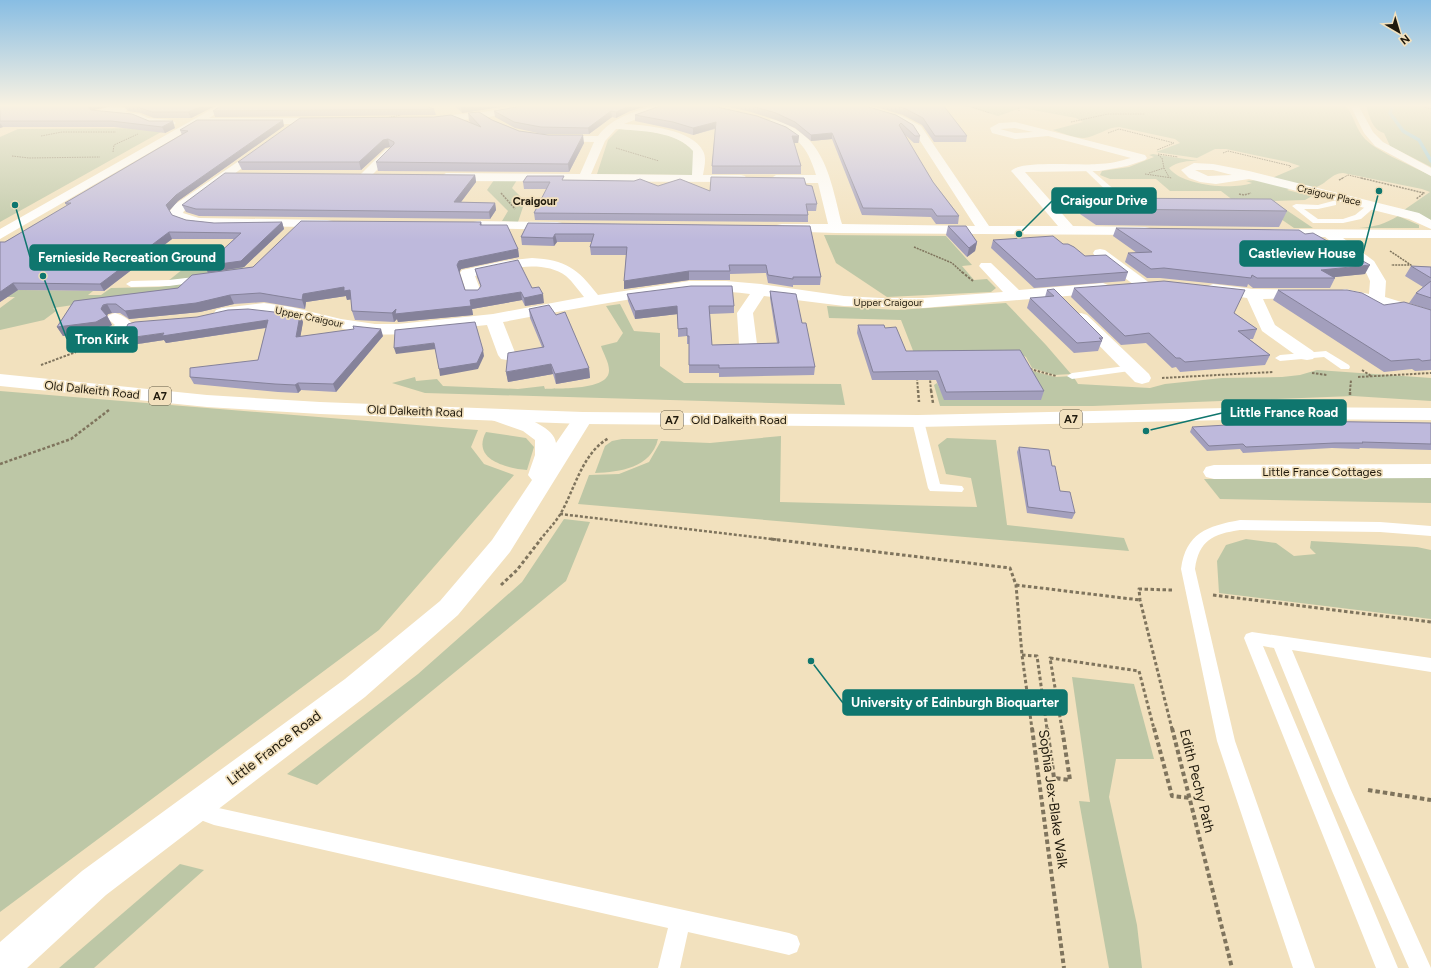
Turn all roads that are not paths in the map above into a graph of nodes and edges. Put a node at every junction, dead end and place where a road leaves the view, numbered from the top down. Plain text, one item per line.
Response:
1 (146, 150) edge
2 (259, 150) edge
3 (596, 150) edge
4 (697, 150) edge
5 (810, 150) edge
6 (932, 150) edge
7 (1115, 150) edge
8 (1390, 150) edge
9 (404, 151) edge
10 (1087, 169) junction
11 (1431, 172) edge
12 (225, 175) junction
13 (245, 175) edge
14 (697, 175) junction
15 (1249, 175) dead end
16 (350, 176) edge
17 (365, 176) junction
18 (379, 176) edge
19 (433, 177) edge
20 (584, 178) junction
21 (749, 179) edge
22 (764, 179) edge
23 (822, 180) junction
24 (1113, 192) junction
25 (1126, 192) dead end
26 (1121, 200) edge
27 (1332, 204) dead end
28 (1374, 205) junction
29 (300, 223) junction
30 (339, 224) edge
31 (466, 225) edge
32 (1431, 225) edge
33 (574, 226) edge
34 (772, 228) edge
35 (836, 229) junction
36 (985, 230) junction
37 (1070, 230) junction
38 (1158, 231) edge
39 (1258, 233) edge
40 (1329, 234) junction
41 (1431, 234) edge
42 (0, 235) edge
43 (283, 239) edge
44 (1100, 253) dead end
45 (986, 266) dead end
46 (214, 277) edge
47 (131, 284) dead end
48 (1201, 288) edge
49 (761, 289) junction
50 (1012, 292) junction
51 (1055, 292) junction
52 (474, 294) edge
53 (1253, 294) junction
54 (594, 300) junction
55 (1377, 300) junction
56 (207, 316) edge
57 (1431, 316) edge
58 (493, 319) junction
59 (127, 323) edge
60 (92, 344) road end
61 (748, 344) edge
62 (507, 355) edge
63 (1307, 356) junction
64 (1280, 358) dead end
65 (1346, 367) dead end
66 (1137, 373) joint
67 (1072, 376) road end
68 (5, 381) edge
69 (496, 414) junction
70 (918, 414) junction
71 (1431, 414) edge
72 (583, 418) junction
73 (1431, 471) edge
74 (1214, 472) dead end
75 (957, 489) dead end
76 (527, 508) junction
77 (1431, 531) edge
78 (1280, 642) junction
79 (1431, 664) edge
80 (193, 808) junction
81 (680, 921) junction
82 (788, 944) dead end
83 (0, 967) edge
84 (670, 968) edge
85 (1304, 968) edge
86 (1387, 968) edge
87 (1420, 968) edge

1 - 42 street
2 - 12 street
3 - 20 street
4 - 14 street
5 - 23 street
6 - 36 street
7 - 10 street
8 - 11 street
9 - 17 street
10 - 24 lane
10 - 37 street
12 - 13 street
12 - 29 street
14 - 20 street
14 - 21 street
15 - 28 street, Craigour Place
16 - 17 street
17 - 18 street
19 - 20 street
22 - 23 street
23 - 35 street
24 - 25 lane
24 - 26 lane
27 - 28 lane
28 - 32 street, Craigour Place
29 - 30 street
29 - 43 street
31 - 33 street
34 - 35 street
35 - 36 street
36 - 37 street
37 - 38 street
39 - 40 street
40 - 41 street
40 - 55 street
44 - 51 street, Upper Craigour
45 - 50 street
46 - 47 lane
48 - 53 street
49 - 50 street, Upper Craigour
49 - 54 street, Upper Craigour
49 - 61 street
50 - 51 street, Upper Craigour
51 - 66 street
52 - 54 street
53 - 55 street
53 - 63 street
54 - 58 street, Upper Craigour
55 - 57 street
56 - 58 street, Upper Craigour
58 - 62 street
59 - 60 street
63 - 64 lane
63 - 65 lane
66 - 67 lane
68 - 69 street, Old Dalkeith Road / A7
69 - 72 street, Old Dalkeith Road / A7
69 - 76 street, Little France Road
70 - 71 street, Old Dalkeith Road / A7
70 - 72 street, Old Dalkeith Road / A7
70 - 75 lane
72 - 76 street, Little France Road
73 - 74 street, Little France Cottages
76 - 80 street, Little France Road
77 - 85 lane
78 - 79 lane
78 - 86 lane
78 - 87 lane
80 - 81 lane
80 - 83 street, Little France Road
81 - 82 lane
81 - 84 lane

